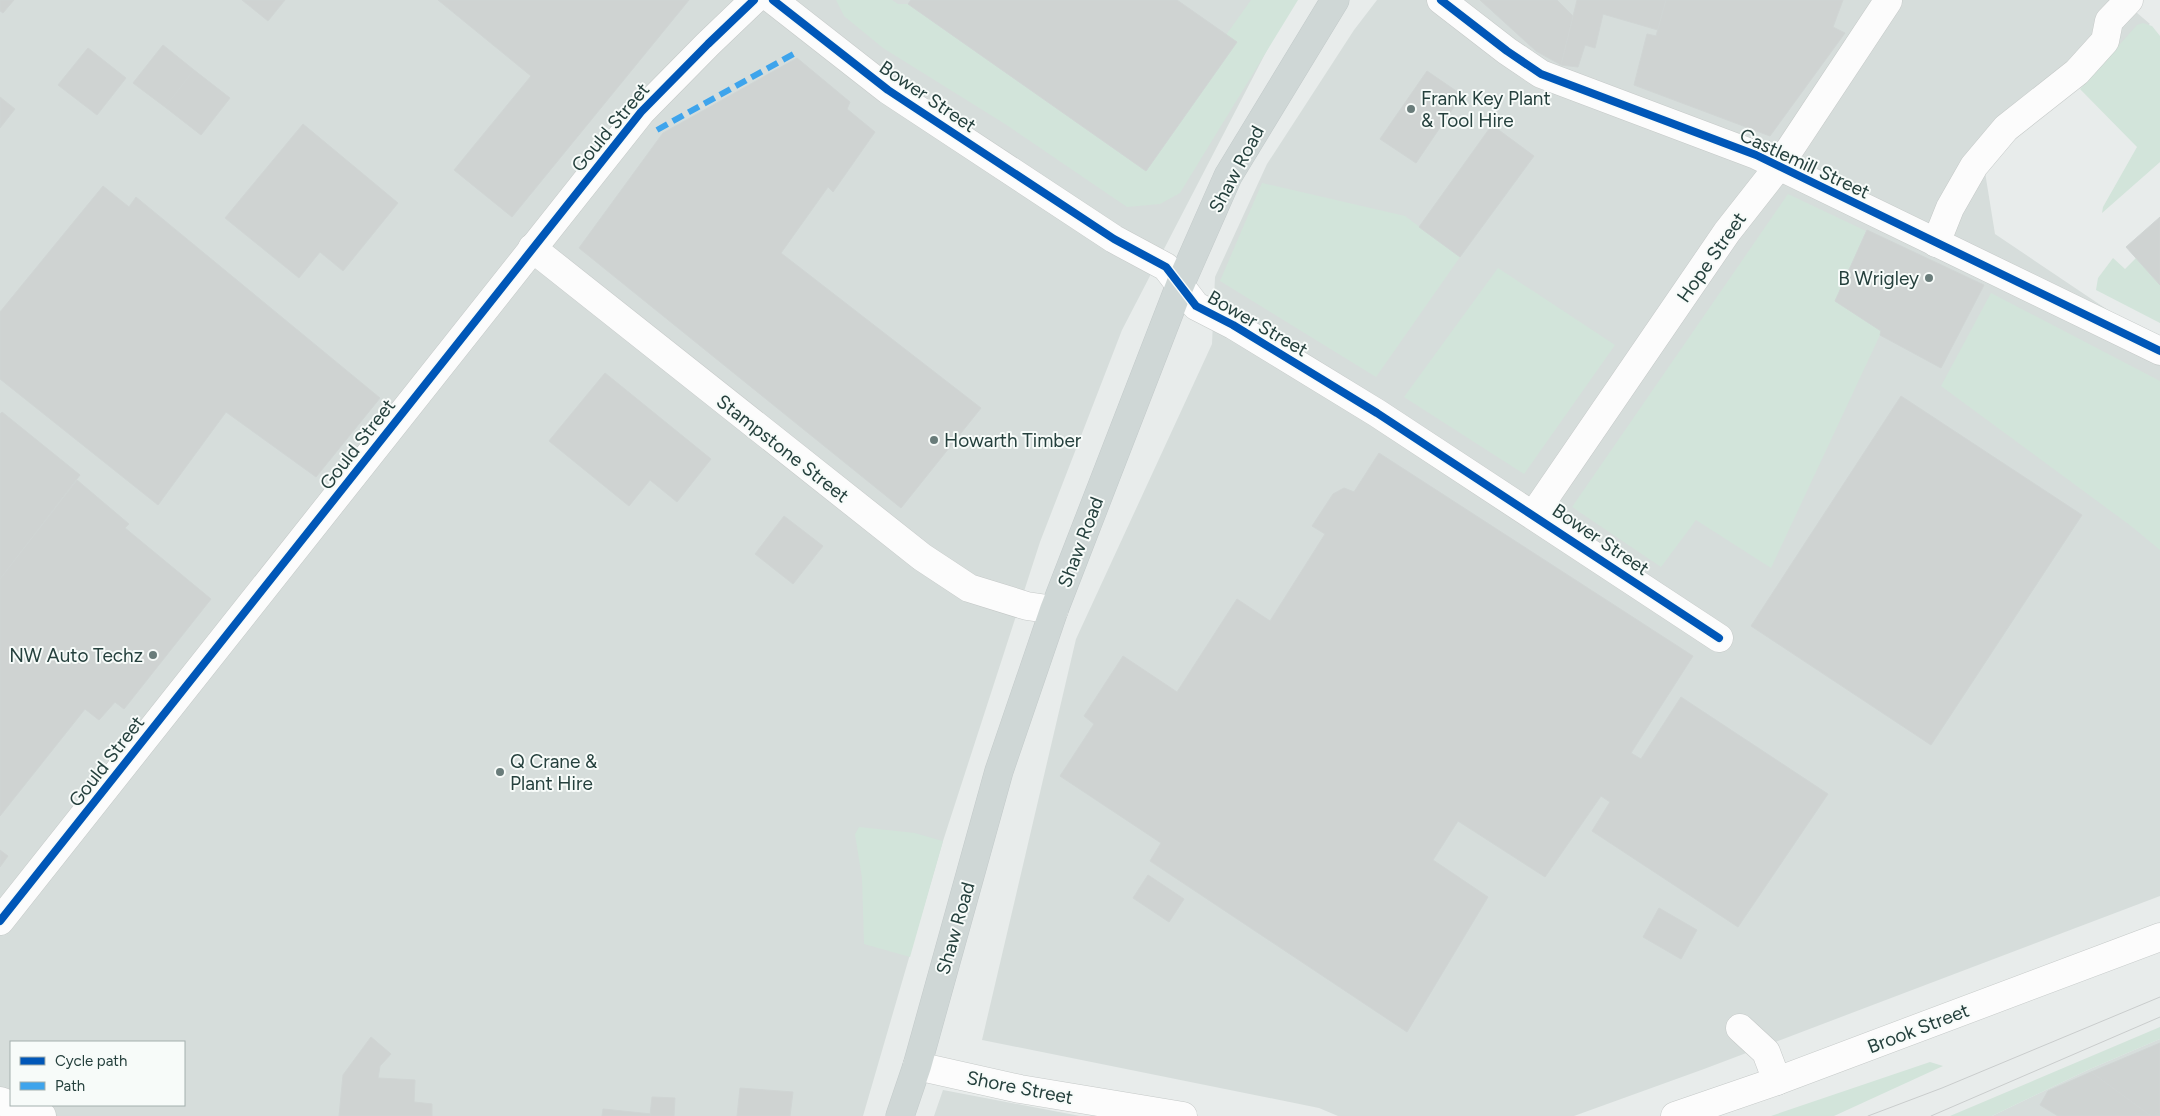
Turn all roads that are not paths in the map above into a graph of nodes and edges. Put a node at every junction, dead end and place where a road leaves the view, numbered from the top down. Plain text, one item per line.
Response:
1 (754, 0) edge
2 (773, 0) edge
3 (1335, 0) edge
4 (1441, 0) edge
5 (2129, 0) edge
6 (1888, 1) edge
7 (1778, 167) junction
8 (1936, 243) junction
9 (532, 248) junction
10 (1180, 285) junction
11 (2160, 352) edge
12 (1534, 514) junction
13 (1054, 610) junction
14 (1719, 638) dead end
15 (0, 921) edge
16 (2160, 937) edge
17 (1740, 1028) dead end
18 (917, 1066) junction
19 (1778, 1081) junction
20 (14, 1106) edge
21 (42, 1116) edge
22 (900, 1116) edge
23 (1182, 1116) edge
24 (1675, 1116) edge

1 - 9 street, Gould Street
2 - 10 street, Bower Street
3 - 10 main road, Shaw Road
4 - 7 street, Castlemill Street
5 - 8 street
6 - 7 street, Hope Street
7 - 8 street, Castlemill Street
7 - 12 street, Hope Street
8 - 11 street, Castlemill Street
9 - 13 street, Stampstone Street
9 - 15 street, Gould Street
10 - 12 street, Bower Street
10 - 13 main road, Shaw Road
12 - 14 street, Bower Street
13 - 18 main road, Shaw Road
16 - 19 street, Brook Street
17 - 19 street
18 - 22 main road, Shaw Road
18 - 23 street, Shore Street
19 - 24 street, Brook Street
20 - 21 street

